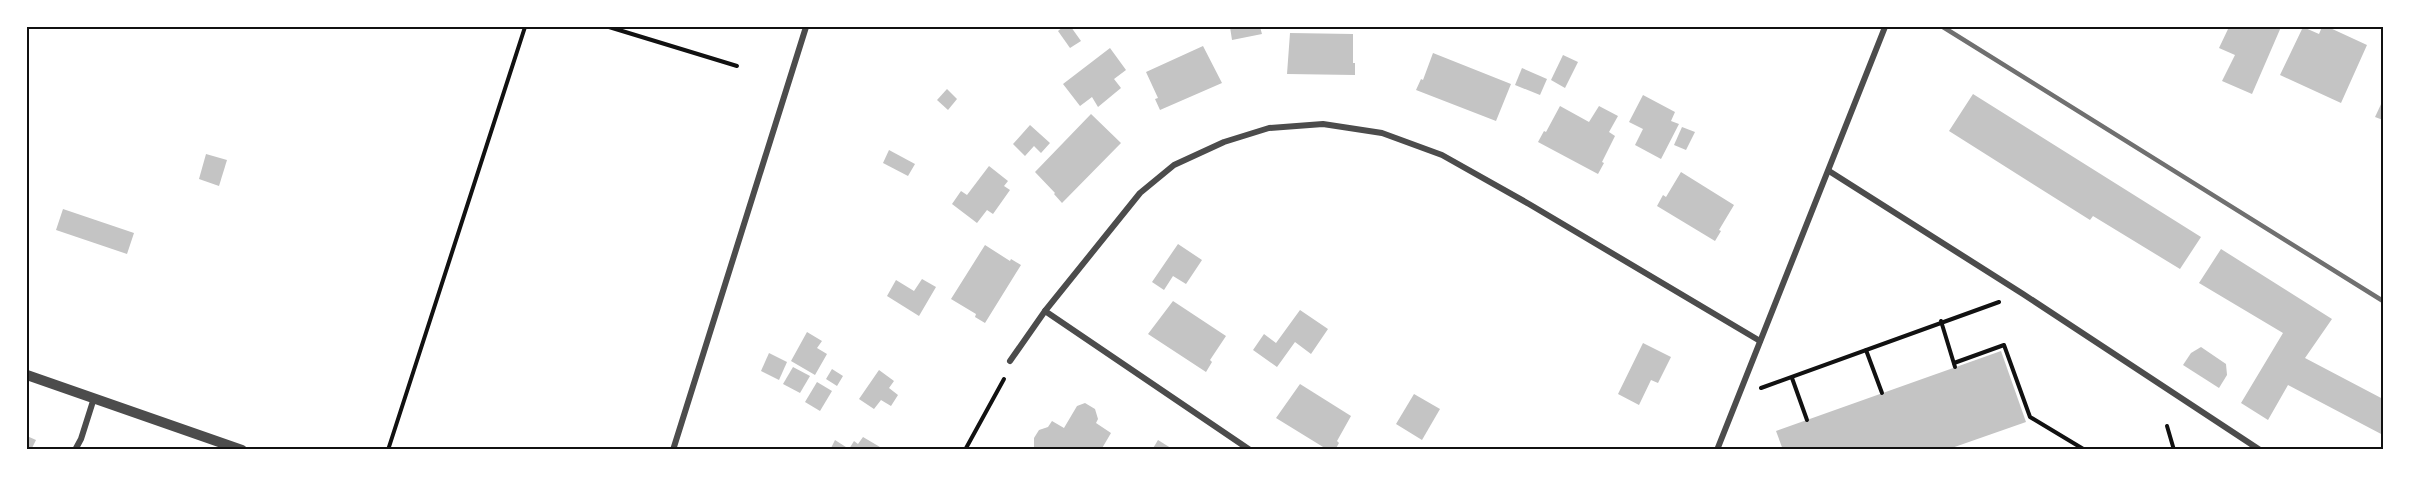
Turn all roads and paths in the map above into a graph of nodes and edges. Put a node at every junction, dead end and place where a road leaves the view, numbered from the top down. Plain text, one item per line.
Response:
1 (525, 27) edge
2 (609, 27) edge
3 (806, 27) edge
4 (1885, 27) edge
5 (736, 66) dead end
6 (1829, 171) junction
7 (2023, 294) junction
8 (1045, 311) junction
9 (1941, 321) junction
10 (1760, 341) junction
11 (1866, 350) junction
12 (1010, 361) joint
13 (27, 375) edge
14 (1792, 378) junction
15 (1740, 391) junction
16 (1882, 393) dead end
17 (94, 398) junction
18 (1807, 420) dead end
19 (2167, 426) dead end
20 (75, 450) edge
21 (242, 450) edge
22 (388, 450) edge
23 (673, 450) edge
24 (965, 450) edge
25 (1250, 450) edge
26 (1717, 450) edge
27 (2085, 450) edge
28 (2175, 450) edge
29 (2260, 450) edge

1 - 22 path
2 - 5 path
3 - 23 street
4 - 6 street
6 - 7 street
6 - 10 street
7 - 9 path
7 - 29 street
8 - 10 street
8 - 12 street
8 - 25 street
9 - 11 path
9 - 27 path
10 - 15 street
11 - 14 path
11 - 16 path
12 - 24 path
13 - 17 street
14 - 15 path
14 - 18 path
15 - 26 street
17 - 20 street
17 - 21 street
19 - 28 path

